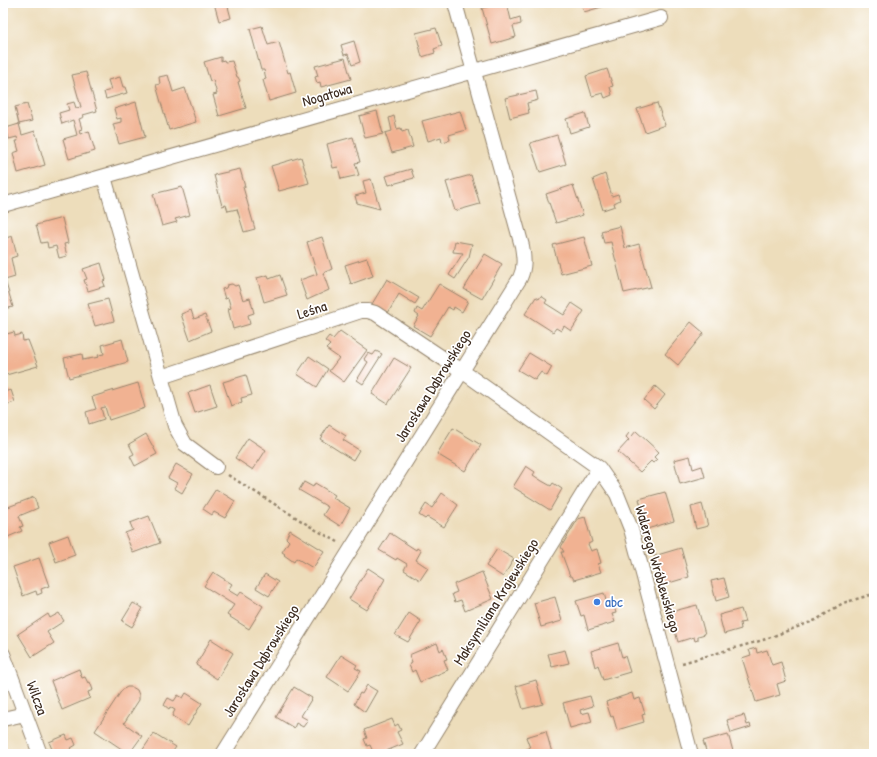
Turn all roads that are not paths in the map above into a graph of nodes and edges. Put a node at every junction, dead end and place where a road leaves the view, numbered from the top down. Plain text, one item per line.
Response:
1 (455, 3) edge
2 (661, 18) dead end
3 (474, 71) junction
4 (104, 177) junction
5 (3, 205) edge
6 (462, 371) junction
7 (161, 377) junction
8 (216, 467) road end
9 (599, 468) junction
10 (3, 654) edge
11 (25, 714) junction
12 (3, 719) edge
13 (40, 754) edge
14 (223, 754) edge
15 (422, 754) edge
16 (691, 754) edge

1 - 3 street, Jarosława Dąbrowskiego
2 - 3 street, Nogatowa
3 - 4 street, Nogatowa
3 - 6 street, Jarosława Dąbrowskiego
4 - 5 street, Nogatowa
4 - 7 street
6 - 7 street, Leśna
6 - 9 street, Walerego Wróblewskiego
6 - 14 street, Jarosława Dąbrowskiego
7 - 8 street
9 - 15 street, Maksymiliana Krajewskiego
9 - 16 street, Walerego Wróblewskiego
10 - 11 street, Wilcza
11 - 12 street
11 - 13 street, Wilcza

